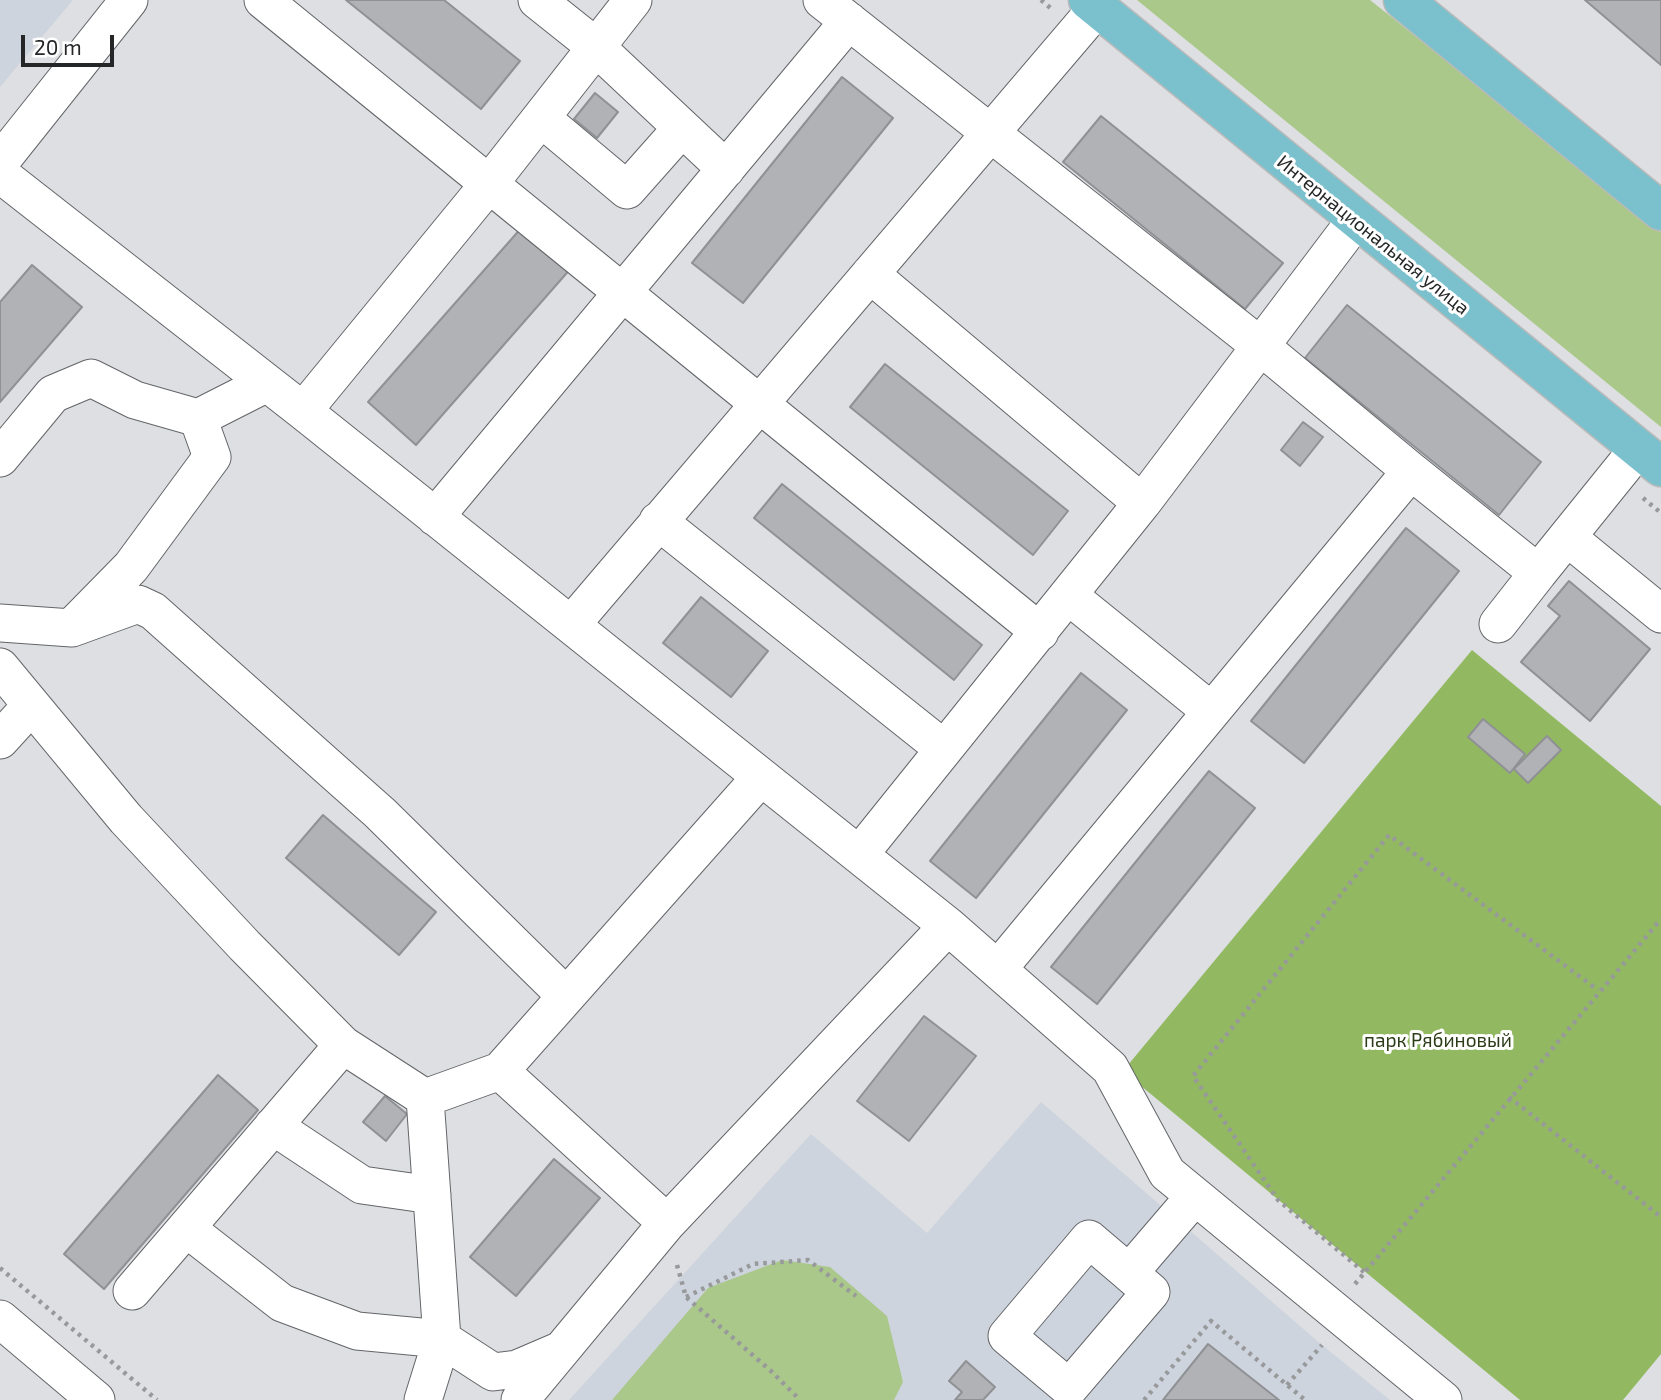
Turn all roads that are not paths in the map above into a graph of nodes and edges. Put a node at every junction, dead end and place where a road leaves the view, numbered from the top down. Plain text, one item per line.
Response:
1 (129, 0) edge
2 (263, 0) edge
3 (537, 0) edge
4 (634, 0) edge
5 (1403, 0) edge
6 (1092, 4) edge
7 (835, 10) edge
8 (596, 47) junction
9 (541, 118) junction
10 (682, 128) junction
11 (990, 132) junction
12 (0, 162) edge
13 (726, 169) junction
14 (0, 174) edge
15 (489, 184) junction
16 (1661, 211) edge
17 (1355, 221) junction
18 (870, 274) junction
19 (623, 294) junction
20 (1259, 345) junction
21 (267, 383) junction
22 (758, 405) junction
23 (303, 411) junction
24 (198, 418) junction
25 (0, 458) edge
26 (1650, 458) edge
27 (1411, 471) junction
28 (1142, 503) junction
29 (435, 517) junction
30 (658, 521) junction
31 (1567, 537) junction
32 (1538, 573) junction
33 (1069, 596) junction
34 (1661, 614) edge
35 (0, 623) edge
36 (1498, 624) dead end
37 (571, 625) junction
38 (72, 628) junction
39 (1040, 632) junction
40 (0, 667) edge
41 (32, 706) junction
42 (1211, 710) junction
43 (0, 740) edge
44 (944, 749) junction
45 (761, 777) junction
46 (859, 855) junction
47 (948, 926) junction
48 (998, 969) junction
49 (566, 996) junction
50 (343, 1045) junction
51 (499, 1071) junction
52 (425, 1098) junction
53 (273, 1126) junction
54 (432, 1195) junction
55 (1195, 1196) junction
56 (667, 1223) junction
57 (186, 1228) junction
58 (1129, 1273) dead end
59 (132, 1291) dead end
60 (0, 1319) edge
61 (442, 1339) junction
62 (563, 1349) junction
63 (96, 1400) edge
64 (423, 1400) edge
65 (520, 1400) edge
66 (1443, 1400) edge

1 - 12 street
2 - 15 street
3 - 8 street
4 - 8 street
5 - 16 main road
6 - 11 street
6 - 17 main road, Интернациональная улица
7 - 11 street
7 - 13 street
8 - 9 street
8 - 10 street
9 - 10 street
9 - 15 street
10 - 13 street
11 - 18 street
11 - 20 street
13 - 19 street
14 - 21 street
15 - 19 street
15 - 23 street
17 - 20 street
17 - 26 main road, Интернациональная улица
18 - 22 street
18 - 28 street
19 - 22 street
19 - 29 street
20 - 27 street
20 - 28 street
21 - 23 street
21 - 24 street
22 - 30 street
22 - 39 street
23 - 29 street
24 - 25 street
24 - 38 street
26 - 31 street
27 - 32 street
27 - 42 street
28 - 33 street
29 - 37 street
30 - 37 street
30 - 44 street
31 - 32 street
31 - 34 street
32 - 36 street
33 - 39 street
33 - 42 street
35 - 38 street
37 - 45 street
38 - 49 street
39 - 44 street
40 - 41 street
41 - 43 street
41 - 50 street
42 - 48 street
44 - 46 street
45 - 46 street
45 - 49 street
46 - 47 street
47 - 48 street
47 - 56 street
48 - 55 street
49 - 51 street
50 - 52 street
50 - 53 street
51 - 52 street
51 - 56 street
52 - 54 street
53 - 54 street
53 - 57 street
54 - 61 street
55 - 58 street
55 - 66 street
56 - 62 street
57 - 59 street
57 - 61 street
60 - 63 street
61 - 62 street
61 - 64 street
62 - 65 street

